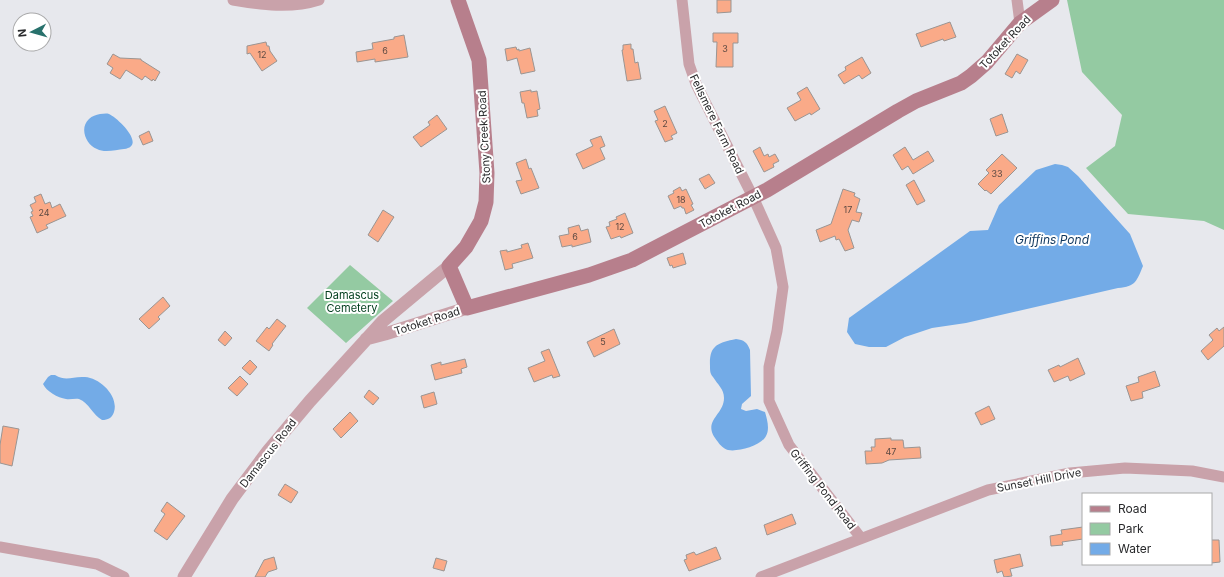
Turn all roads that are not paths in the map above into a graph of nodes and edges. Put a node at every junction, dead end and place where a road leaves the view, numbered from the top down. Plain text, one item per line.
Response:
1 (233, 0) edge
2 (319, 0) edge
3 (458, 0) edge
4 (682, 0) edge
5 (1016, 0) edge
6 (1052, 0) edge
7 (1020, 23) junction
8 (753, 197) junction
9 (449, 266) junction
10 (466, 308) junction
11 (366, 339) junction
12 (1224, 477) edge
13 (862, 538) junction
14 (0, 547) edge
15 (124, 577) edge
16 (184, 577) edge
17 (761, 577) edge

1 - 2 street
3 - 9 main road, Stony Creek Road
4 - 8 street, Fellsmere Farm Road
5 - 7 street
6 - 7 main road, Totoket Road
7 - 8 main road, Totoket Road
8 - 10 main road, Totoket Road
8 - 13 street, Griffing Pond Road
9 - 10 main road
9 - 11 street, Stony Creek Road
10 - 11 street, Totoket Road
11 - 16 street, Damascus Road
12 - 13 street, Sunset Hill Drive
13 - 17 street, Griffing Pond Road
14 - 15 street

